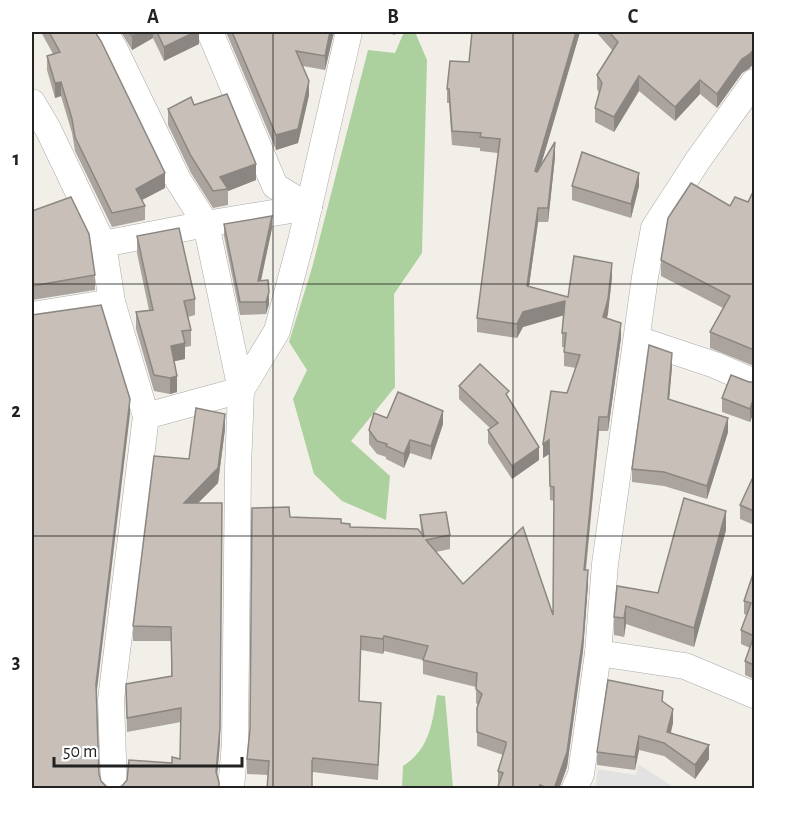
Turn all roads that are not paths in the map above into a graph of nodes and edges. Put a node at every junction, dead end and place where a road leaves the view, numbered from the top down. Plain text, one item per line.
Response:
1 (104, 32) edge
2 (210, 32) edge
3 (348, 32) edge
4 (754, 82) edge
5 (32, 102) edge
6 (744, 114) edge
7 (309, 207) junction
8 (206, 224) junction
9 (103, 244) junction
10 (112, 302) junction
11 (32, 315) edge
12 (637, 339) junction
13 (754, 382) edge
14 (241, 390) junction
15 (146, 416) junction
16 (598, 653) junction
17 (754, 695) edge
18 (114, 789) edge
19 (231, 789) edge
20 (575, 789) edge

1 - 8 street
2 - 7 street
3 - 7 street
4 - 6 street
5 - 9 street
6 - 12 street
7 - 8 street
7 - 14 street
8 - 9 street
8 - 14 street
9 - 10 street
10 - 11 street
10 - 15 street
12 - 13 street
12 - 16 street
14 - 15 street
14 - 19 street
15 - 18 street
16 - 17 street
16 - 20 street

